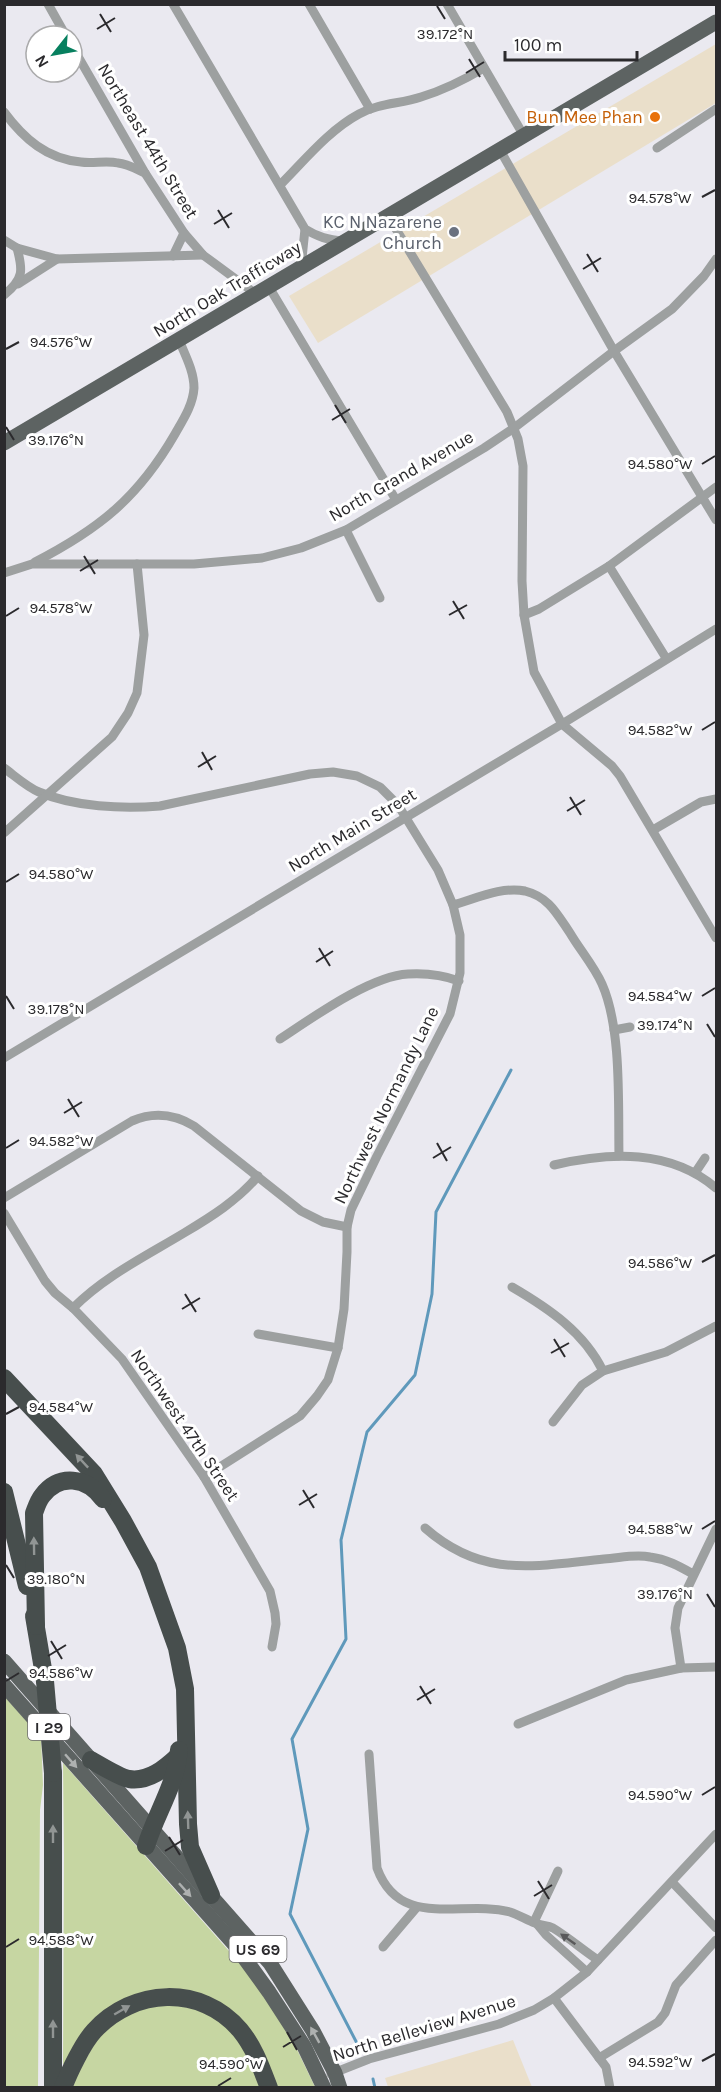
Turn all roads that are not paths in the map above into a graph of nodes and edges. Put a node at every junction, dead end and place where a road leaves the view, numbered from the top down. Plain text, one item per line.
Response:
1 (48, 4) edge
2 (173, 4) edge
3 (309, 4) edge
4 (447, 4) edge
5 (717, 22) edge
6 (59, 24) edge
7 (84, 67) edge
8 (484, 68) junction
9 (370, 109) junction
10 (717, 109) edge
11 (4, 112) edge
12 (524, 136) junction
13 (129, 146) junction
14 (657, 148) dead end
15 (500, 150) junction
16 (117, 162) junction
17 (145, 173) junction
18 (280, 185) junction
19 (388, 216) junction
20 (305, 229) junction
21 (184, 233) junction
22 (4, 240) edge
23 (346, 241) junction
24 (17, 248) junction
25 (203, 255) junction
26 (173, 256) junction
27 (57, 259) junction
28 (717, 259) edge
29 (301, 268) junction
30 (16, 286) junction
31 (263, 290) junction
32 (4, 295) edge
33 (179, 340) junction
34 (614, 351) junction
35 (514, 428) junction
36 (4, 443) edge
37 (717, 487) edge
38 (703, 496) junction
39 (396, 500) junction
40 (717, 520) edge
41 (346, 530) junction
42 (60, 549) junction
43 (32, 564) junction
44 (64, 564) junction
45 (137, 564) junction
46 (609, 566) junction
47 (4, 573) edge
48 (380, 598) dead end
49 (524, 615) junction
50 (717, 629) edge
51 (666, 658) junction
52 (562, 724) junction
53 (4, 768) edge
54 (61, 783) junction
55 (36, 790) junction
56 (48, 795) junction
57 (63, 799) junction
58 (717, 799) edge
59 (38, 804) junction
60 (406, 817) junction
61 (653, 830) junction
62 (4, 833) edge
63 (453, 905) junction
64 (717, 938) edge
65 (459, 981) junction
66 (630, 1027) dead end
67 (614, 1030) junction
68 (280, 1039) dead end
69 (4, 1058) edge
70 (619, 1156) junction
71 (705, 1158) dead end
72 (554, 1165) dead end
73 (695, 1173) junction
74 (258, 1176) junction
75 (717, 1188) edge
76 (4, 1198) edge
77 (4, 1213) edge
78 (347, 1227) junction
79 (512, 1287) dead end
80 (73, 1308) junction
81 (717, 1326) edge
82 (258, 1334) dead end
83 (338, 1348) junction
84 (603, 1371) junction
85 (4, 1378) edge
86 (553, 1422) dead end
87 (204, 1477) junction
88 (4, 1492) edge
89 (425, 1528) dead end
90 (717, 1529) edge
91 (693, 1574) junction
92 (36, 1626) junction
93 (272, 1647) dead end
94 (4, 1661) edge
95 (717, 1667) edge
96 (681, 1668) junction
97 (4, 1685) edge
98 (518, 1724) dead end
99 (369, 1754) dead end
100 (178, 1756) junction
101 (91, 1760) junction
102 (152, 1828) junction
103 (717, 1834) edge
104 (146, 1846) junction
105 (558, 1872) dead end
106 (672, 1881) junction
107 (211, 1895) junction
108 (417, 1907) junction
109 (535, 1923) junction
110 (717, 1928) edge
111 (717, 1940) edge
112 (383, 1947) dead end
113 (598, 1960) junction
114 (587, 1971) junction
115 (554, 1998) junction
116 (599, 2058) junction
117 (330, 2081) edge
118 (53, 2088) edge
119 (63, 2088) edge
120 (269, 2088) edge
121 (610, 2088) edge

1 - 6 street
2 - 18 street
3 - 9 street
4 - 8 street
5 - 12 main road, North Oak Trafficway
7 - 13 street, Northeast 44th Street
8 - 9 street
8 - 12 street
9 - 18 street
10 - 14 street
11 - 16 street
12 - 15 main road, North Oak Trafficway
13 - 16 street
13 - 17 street, Northeast 44th Street
15 - 19 main road, North Oak Trafficway
15 - 34 street
16 - 17 street
17 - 21 street, Northeast 44th Street
18 - 20 street
19 - 23 main road, North Oak Trafficway
19 - 35 street
20 - 23 street
20 - 29 street
21 - 25 street, Northeast 44th Street
21 - 26 street
22 - 24 street
23 - 29 main road, North Oak Trafficway
24 - 27 street
24 - 30 street
25 - 26 street
25 - 31 street, Northeast 44th Street
26 - 27 street
27 - 30 street
28 - 34 street, North Grand Avenue
29 - 31 main road, North Oak Trafficway
30 - 32 street
31 - 33 main road, North Oak Trafficway
31 - 39 street, Northeast 44th Street
33 - 36 main road, North Oak Trafficway
33 - 42 street
34 - 35 street, North Grand Avenue
34 - 38 street
35 - 39 street, North Grand Avenue
35 - 49 street
37 - 38 street
38 - 40 street
38 - 46 street
39 - 41 street, North Grand Avenue
41 - 45 street, North Grand Avenue
41 - 48 street
42 - 43 street
42 - 44 street
43 - 44 street, North Grand Avenue
43 - 47 street, North Grand Avenue
44 - 45 street, North Grand Avenue
45 - 54 street
46 - 49 street
46 - 51 street
49 - 52 street
50 - 51 street, North Main Street
51 - 52 street, North Main Street
52 - 60 street, North Main Street
52 - 61 street
53 - 55 street, Northwest Normandy Lane
54 - 56 street
54 - 57 street
55 - 56 street, Northwest Normandy Lane
55 - 59 street
56 - 57 street, Northwest Normandy Lane
56 - 59 street
57 - 60 street, Northwest Normandy Lane
58 - 61 street
59 - 62 street
60 - 63 street, Northwest Normandy Lane
60 - 69 street, North Main Street
61 - 64 street
63 - 65 street, Northwest Normandy Lane
63 - 67 street
65 - 68 street
65 - 78 street, Northwest Normandy Lane
66 - 67 street
67 - 70 street
70 - 72 street
70 - 73 street
71 - 73 street
73 - 75 street
74 - 76 street
74 - 78 street
74 - 80 street
77 - 80 street, Northwest 47th Street
78 - 83 street, Northwest Normandy Lane
79 - 84 street
80 - 87 street, Northwest 47th Street
81 - 84 street
82 - 83 street
83 - 87 street, Northwest Normandy Lane
84 - 86 street
107 -> 85 highway
87 - 93 street, Northwest 47th Street
88 - 92 highway, I 29
89 - 91 street
90 - 91 street
91 - 96 street
92 -> 100 highway
118 -> 92 highway, I 29, bridge
94 - 101 main road, US 69
95 - 96 street
96 - 98 street
97 -> 104 main road, US 69
99 - 108 street
100 - 101 highway
100 - 102 highway
101 - 102 main road, US 69
102 - 104 highway
102 - 107 main road, US 69
103 - 106 street, North Belleview Avenue
104 -> 117 main road, US 69
105 - 109 street
106 - 110 street
106 - 113 street, North Belleview Avenue
117 -> 107 main road, US 69
108 - 109 street
108 - 112 street
113 -> 109 street
109 - 114 street
111 - 116 street
113 - 114 street, North Belleview Avenue
114 - 115 street, North Belleview Avenue
115 - 116 street
115 - 117 street, North Belleview Avenue
116 - 121 street
119 -> 120 highway

